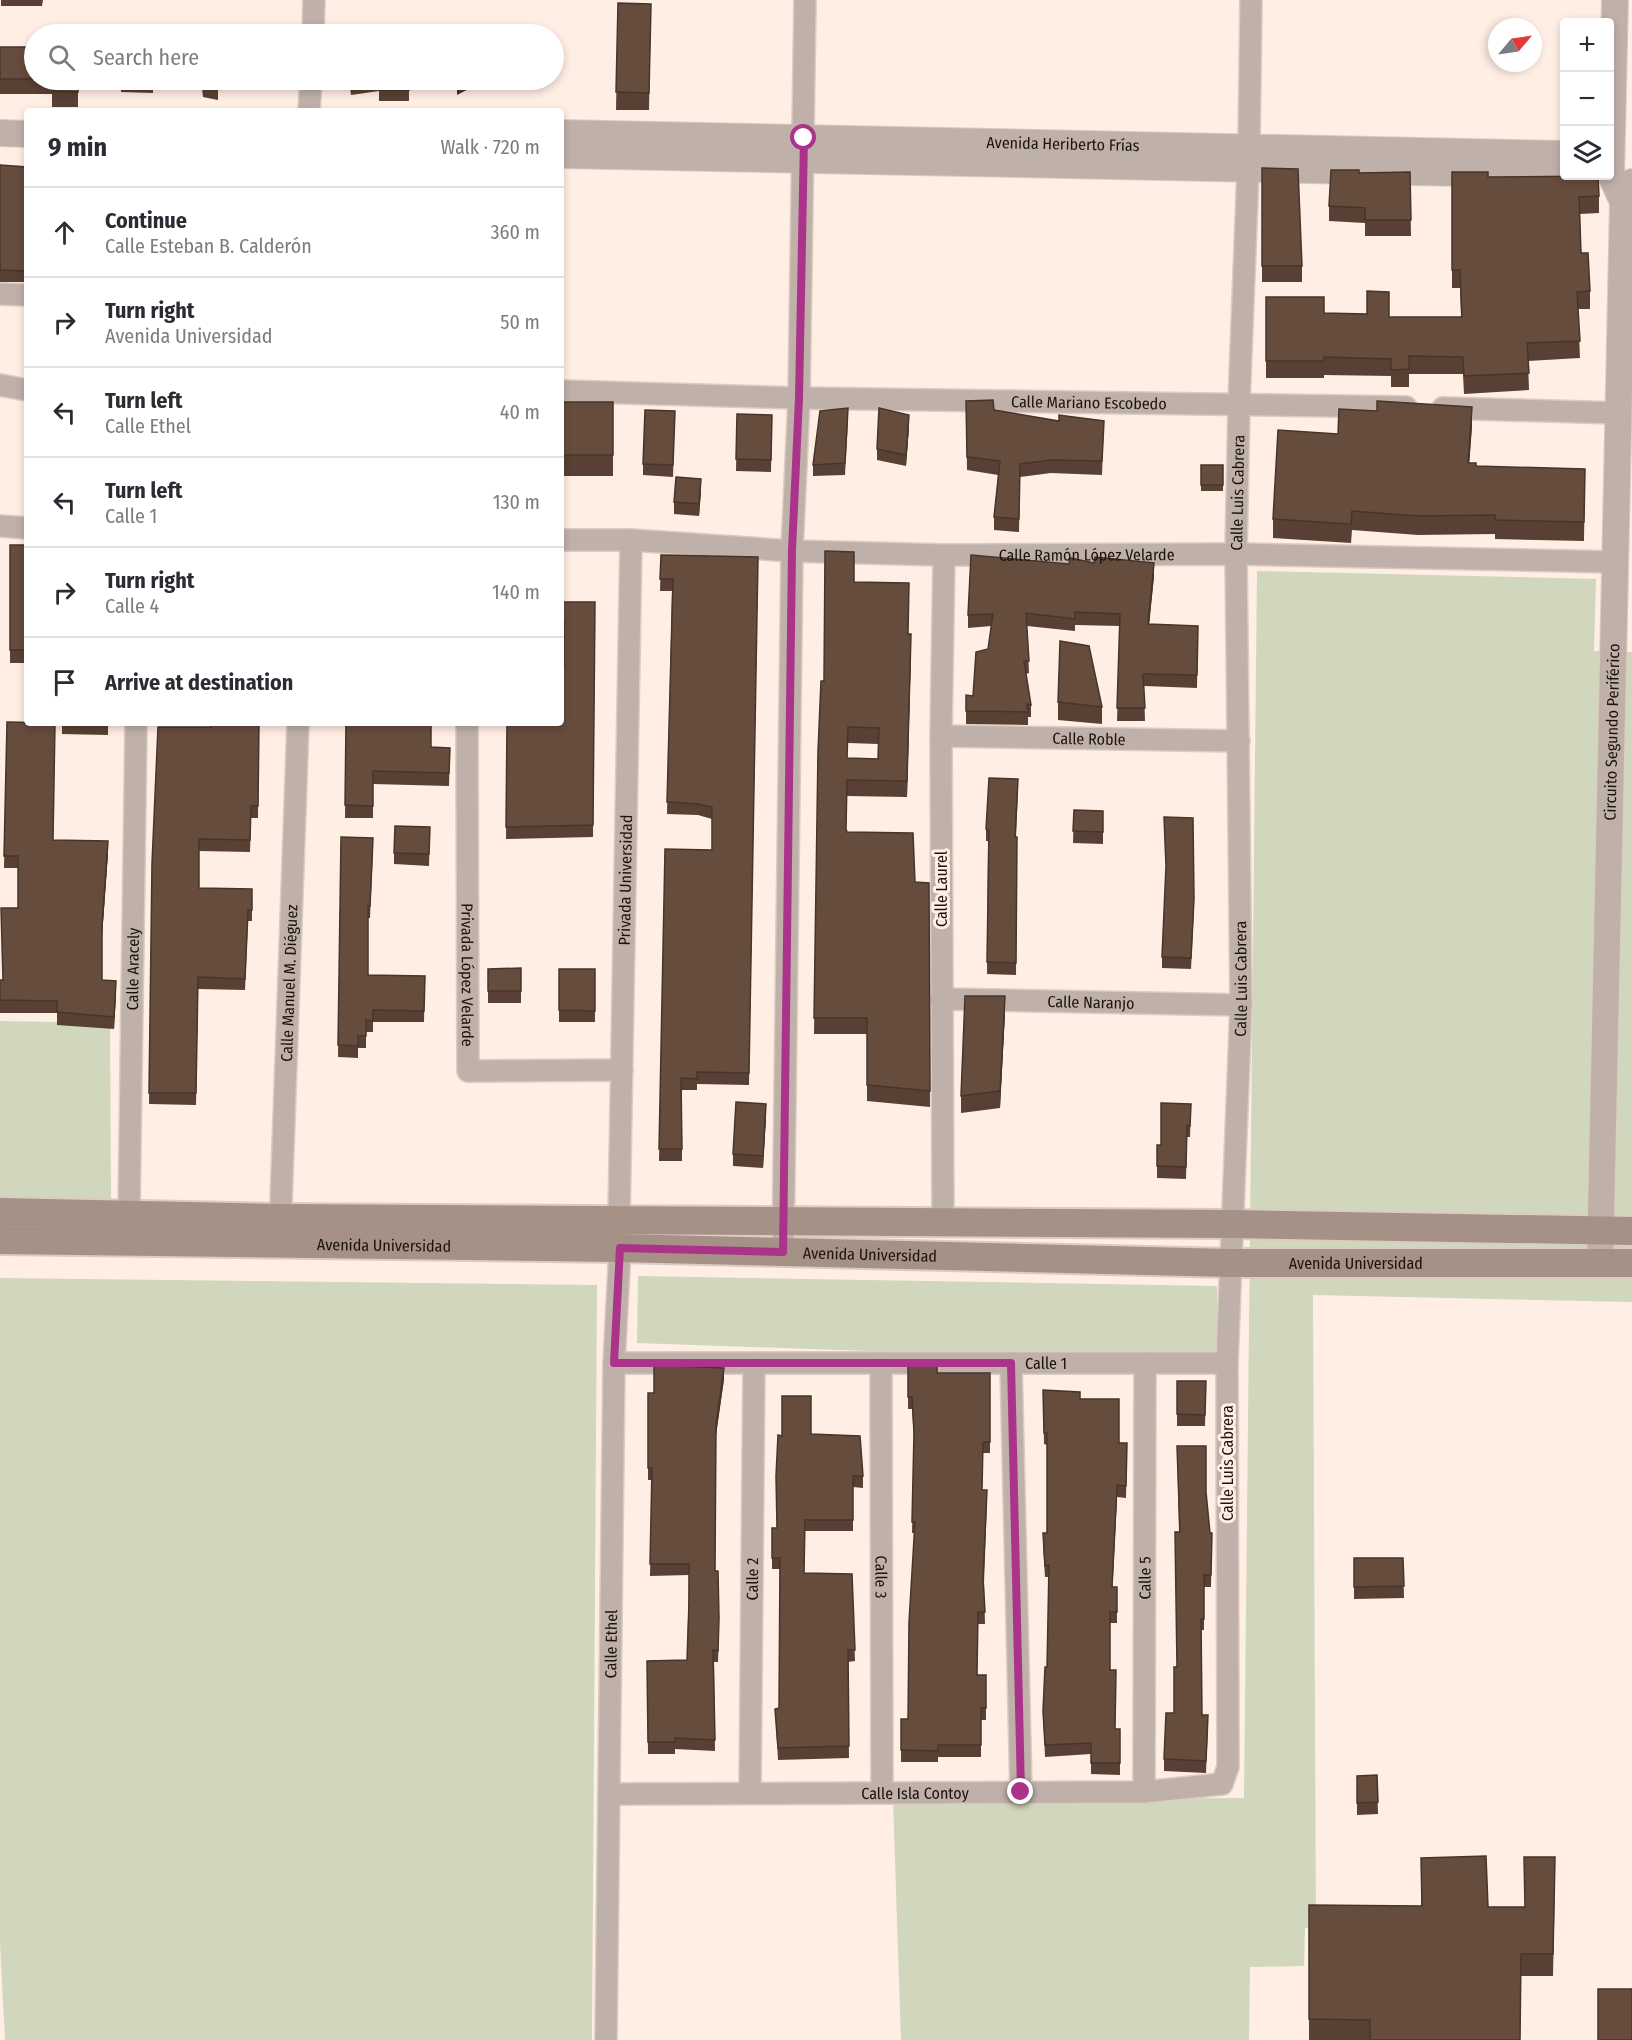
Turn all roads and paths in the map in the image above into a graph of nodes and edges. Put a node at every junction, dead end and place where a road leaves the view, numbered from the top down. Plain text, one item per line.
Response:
1 (314, 0) edge
2 (805, 0) edge
3 (1251, 0) edge
4 (1615, 0) edge
5 (313, 24) edge
6 (310, 90) edge
7 (309, 108) edge
8 (564, 132) edge
9 (0, 133) edge
10 (24, 134) edge
11 (804, 149) junction
12 (564, 154) edge
13 (1560, 154) edge
14 (1249, 158) junction
15 (1622, 172) edge
16 (1560, 175) edge
17 (0, 294) edge
18 (24, 295) edge
19 (0, 385) edge
20 (24, 389) edge
21 (564, 391) edge
22 (799, 398) junction
23 (1239, 403) junction
24 (1618, 413) junction
25 (0, 526) edge
26 (24, 528) edge
27 (564, 540) edge
28 (631, 540) junction
29 (792, 551) junction
30 (1236, 554) junction
31 (944, 555) junction
32 (1615, 562) junction
33 (136, 726) edge
34 (298, 726) edge
35 (466, 726) edge
36 (941, 736) junction
37 (1239, 741) junction
38 (941, 999) junction
39 (1241, 1005) junction
40 (622, 1070) junction
41 (0, 1212) edge
42 (129, 1213) junction
43 (526, 1219) junction
44 (620, 1219) junction
45 (784, 1222) junction
46 (944, 1224) junction
47 (1234, 1224) junction
48 (1601, 1230) junction
49 (280, 1231) junction
50 (1632, 1231) edge
51 (0, 1240) edge
52 (524, 1247) junction
53 (620, 1248) junction
54 (783, 1252) junction
55 (1600, 1262) junction
56 (1229, 1263) junction
57 (1632, 1263) edge
58 (614, 1363) junction
59 (753, 1363) junction
60 (882, 1363) junction
61 (1011, 1363) junction
62 (1145, 1363) junction
63 (1227, 1363) junction
64 (1222, 1784) joint
65 (882, 1792) junction
66 (1021, 1792) junction
67 (1144, 1792) junction
68 (750, 1793) junction
69 (609, 1794) junction
70 (606, 2040) edge

1 - 5 street
2 - 11 street
3 - 14 street, Calle Luis Cabrera
4 - 15 street, Circuito Segundo Periférico
6 - 7 street
8 - 11 street, Avenida Heriberto Frías
9 - 10 street
11 - 12 street, Avenida Heriberto Frías
11 - 14 street, Avenida Heriberto Frías
11 - 22 street
13 - 14 street, Avenida Heriberto Frías
14 - 16 street, Avenida Heriberto Frías
14 - 23 street, Calle Luis Cabrera
15 - 24 street, Circuito Segundo Periférico
17 - 18 street
19 - 20 street
21 - 22 street, Calle Mariano Escobedo
22 - 23 street, Calle Mariano Escobedo
22 - 29 street
23 - 24 street, Calle Mariano Escobedo
23 - 30 street, Calle Luis Cabrera
24 - 32 street, Circuito Segundo Periférico
25 - 26 street
27 - 28 street, Calle Ramón López Velarde
28 - 29 street, Calle Ramón López Velarde
28 - 40 street, Privada Universidad
29 - 31 street, Calle Ramón López Velarde
29 - 45 street
30 - 31 street, Calle Ramón López Velarde
30 - 32 street, Calle Ramón López Velarde
30 - 37 street, Calle Luis Cabrera
31 - 36 street, Calle Laurel
32 - 48 street, Circuito Segundo Periférico
33 - 42 street, Calle Aracely
34 - 49 street, Calle Manuel M. Diéguez
35 - 40 street, Privada López Velarde
36 - 37 street, Calle Roble
36 - 38 street, Calle Laurel
37 - 39 street, Calle Luis Cabrera
38 - 39 street, Calle Naranjo
38 - 46 street, Calle Laurel
39 - 47 street, Calle Luis Cabrera
40 - 44 street, Privada Universidad
41 - 42 main road, Avenida Universidad
42 - 49 main road, Avenida Universidad
43 - 44 main road, Avenida Universidad
43 - 49 main road, Avenida Universidad
43 - 52 street
44 - 45 main road, Avenida Universidad
45 - 46 main road, Avenida Universidad
45 - 54 street
46 - 47 main road, Avenida Universidad
47 - 48 main road, Avenida Universidad
47 - 56 street, Calle Luis Cabrera
48 - 50 main road, Avenida Universidad
48 - 55 street, Circuito Segundo Periférico
49 - 51 main road, Avenida Universidad
49 - 52 main road, Avenida Universidad
52 - 53 main road, Avenida Universidad
53 - 54 main road, Avenida Universidad
53 - 58 street, Calle Ethel
54 - 56 main road, Avenida Universidad
55 - 56 main road, Avenida Universidad
55 - 57 main road, Avenida Universidad
56 - 63 street, Calle Luis Cabrera
58 - 59 street, Calle 1
58 - 69 street, Calle Ethel
59 - 60 street, Calle 1
59 - 68 street, Calle 2
60 - 61 street, Calle 1
60 - 65 street, Calle 3
61 - 62 street, Calle 1
61 - 66 street
62 - 63 street, Calle 1
62 - 67 street, Calle 5
63 - 64 street, Calle Luis Cabrera
64 - 67 street, Calle Isla Contoy
65 - 66 street, Calle Isla Contoy
65 - 68 street, Calle Isla Contoy
66 - 67 street, Calle Isla Contoy
68 - 69 street, Calle Isla Contoy
69 - 70 street, Calle Ethel

